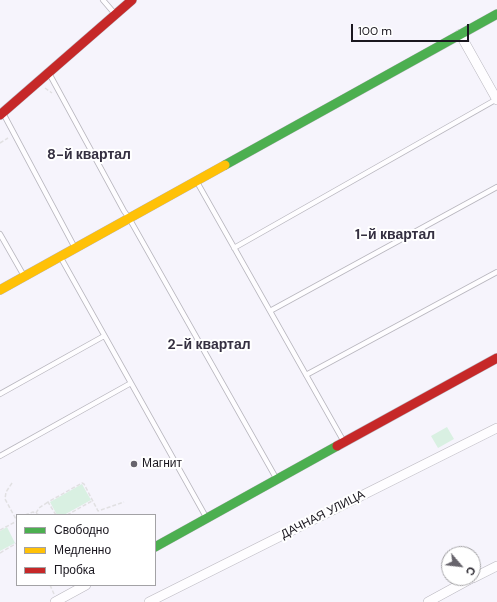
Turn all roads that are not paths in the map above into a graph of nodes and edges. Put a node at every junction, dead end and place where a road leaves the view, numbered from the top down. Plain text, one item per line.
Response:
1 (104, 0) edge
2 (132, 0) edge
3 (116, 14) junction
4 (497, 14) edge
5 (460, 34) junction
6 (48, 72) junction
7 (497, 100) edge
8 (1, 112) edge
9 (196, 181) junction
10 (497, 187) edge
11 (129, 218) junction
12 (0, 234) edge
13 (75, 248) junction
14 (234, 248) junction
15 (60, 256) junction
16 (497, 272) edge
17 (24, 276) junction
18 (0, 290) edge
19 (270, 311) junction
20 (104, 336) junction
21 (497, 358) edge
22 (306, 375) junction
23 (131, 383) junction
24 (0, 394) edge
25 (497, 428) edge
26 (344, 443) junction
27 (0, 456) edge
28 (277, 480) junction
29 (206, 518) junction
30 (156, 546) edge
31 (497, 566) edge
32 (481, 574) edge
33 (84, 586) edge
34 (458, 586) edge
35 (55, 602) edge
36 (149, 602) edge
37 (428, 602) edge

1 - 3 lane
2 - 3 street
3 - 6 street
4 - 5 street
5 - 7 street
5 - 9 street
6 - 8 street
6 - 11 lane
7 - 14 lane
8 - 13 lane
9 - 11 street
9 - 14 lane
10 - 19 lane
11 - 13 street
11 - 28 lane
12 - 17 lane
13 - 15 street
14 - 19 lane
15 - 17 street
15 - 20 lane
16 - 22 lane
17 - 18 street
19 - 22 lane
20 - 23 lane
20 - 24 lane
21 - 26 street
22 - 26 lane
23 - 27 lane
23 - 29 lane
25 - 36 street, ДАЧНАЯ УЛИЦА
26 - 28 street
28 - 29 street
29 - 30 street
31 - 32 street
33 - 35 street
34 - 37 street

